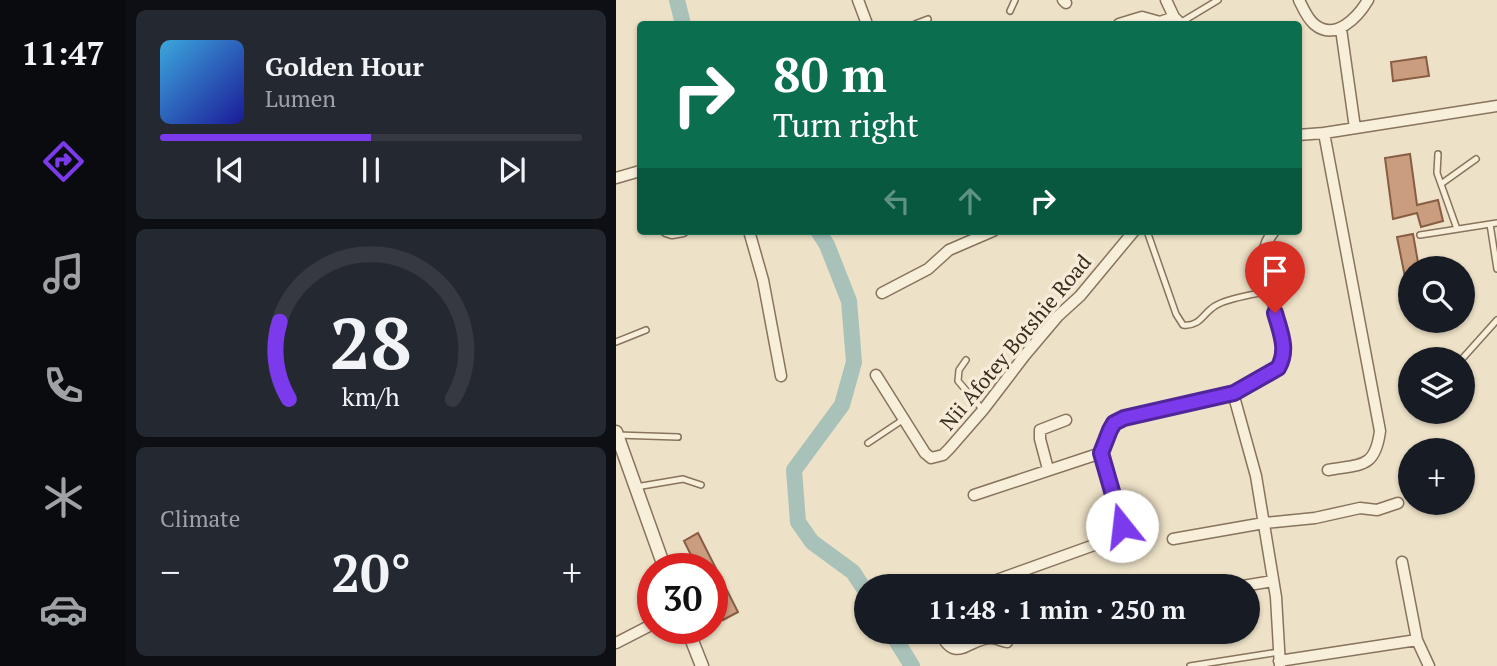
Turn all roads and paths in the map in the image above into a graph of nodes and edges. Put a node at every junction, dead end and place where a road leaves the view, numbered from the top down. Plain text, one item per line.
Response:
1 (859, 0) edge
2 (1015, 0) edge
3 (1166, 0) edge
4 (1218, 0) edge
5 (1298, 0) edge
6 (1368, 0) edge
7 (1010, 11) dead end
8 (928, 19) dead end
9 (866, 21) edge
10 (923, 21) edge
11 (1130, 21) edge
12 (1152, 21) edge
13 (1177, 21) edge
14 (1180, 21) edge
15 (1341, 29) junction
16 (1497, 106) edge
17 (1355, 128) junction
18 (1324, 133) junction
19 (1302, 135) edge
20 (1438, 154) dead end
21 (1476, 159) dead end
22 (637, 172) edge
23 (616, 178) edge
24 (1441, 184) junction
25 (1497, 223) edge
26 (1490, 224) junction
27 (1457, 229) junction
28 (750, 235) edge
29 (984, 235) edge
30 (1131, 235) edge
31 (1148, 235) edge
32 (1272, 235) edge
33 (1420, 235) dead end
34 (1497, 268) edge
35 (1268, 291) junction
36 (882, 293) dead end
37 (1497, 320) edge
38 (646, 330) dead end
39 (616, 342) edge
40 (1473, 347) edge
41 (966, 360) dead end
42 (876, 375) dead end
43 (781, 376) dead end
44 (1234, 393) junction
45 (983, 410) junction
46 (904, 419) junction
47 (1066, 420) dead end
48 (616, 433) edge
49 (678, 437) dead end
50 (868, 443) dead end
51 (1101, 453) junction
52 (1048, 469) junction
53 (1328, 470) dead end
54 (701, 485) dead end
55 (636, 487) junction
56 (974, 495) dead end
57 (1398, 503) dead end
58 (1264, 523) junction
59 (1173, 539) dead end
60 (659, 553) edge
61 (1402, 562) dead end
62 (1014, 574) edge
63 (1273, 581) junction
64 (1260, 583) edge
65 (637, 632) edge
66 (1417, 640) junction
67 (616, 643) edge
68 (693, 644) edge
69 (946, 644) edge
70 (974, 644) edge
71 (1279, 660) edge
72 (702, 666) edge
73 (1190, 666) edge
74 (1429, 666) edge

1 - 9 street
2 - 7 lane
3 - 13 street
4 - 14 lane
5 - 15 street
6 - 15 street
8 - 10 lane
11 - 12 street
15 - 17 street
16 - 17 street
17 - 18 street
18 - 19 street
18 - 53 street
20 - 24 lane
21 - 24 lane
22 - 23 street
24 - 27 lane
25 - 26 lane
26 - 27 lane
26 - 34 lane
27 - 33 lane
28 - 43 street
29 - 36 street
30 - 45 street, Nii Afotey Botshie Road
31 - 35 lane
32 - 35 street
35 - 44 street
37 - 40 lane
38 - 39 lane
41 - 45 lane
42 - 46 street, Nii Afotey Botshie Road
44 - 51 street
44 - 58 street
45 - 46 street, Nii Afotey Botshie Road
46 - 50 lane
47 - 52 street
48 - 49 lane
48 - 55 street
51 - 52 street
51 - 62 street
52 - 56 street
54 - 55 lane
55 - 60 street
57 - 58 street
58 - 59 street
58 - 63 street
61 - 66 street
63 - 64 street
63 - 71 street
65 - 67 street
66 - 71 street
66 - 74 street
68 - 72 street
69 - 70 street
71 - 73 lane

